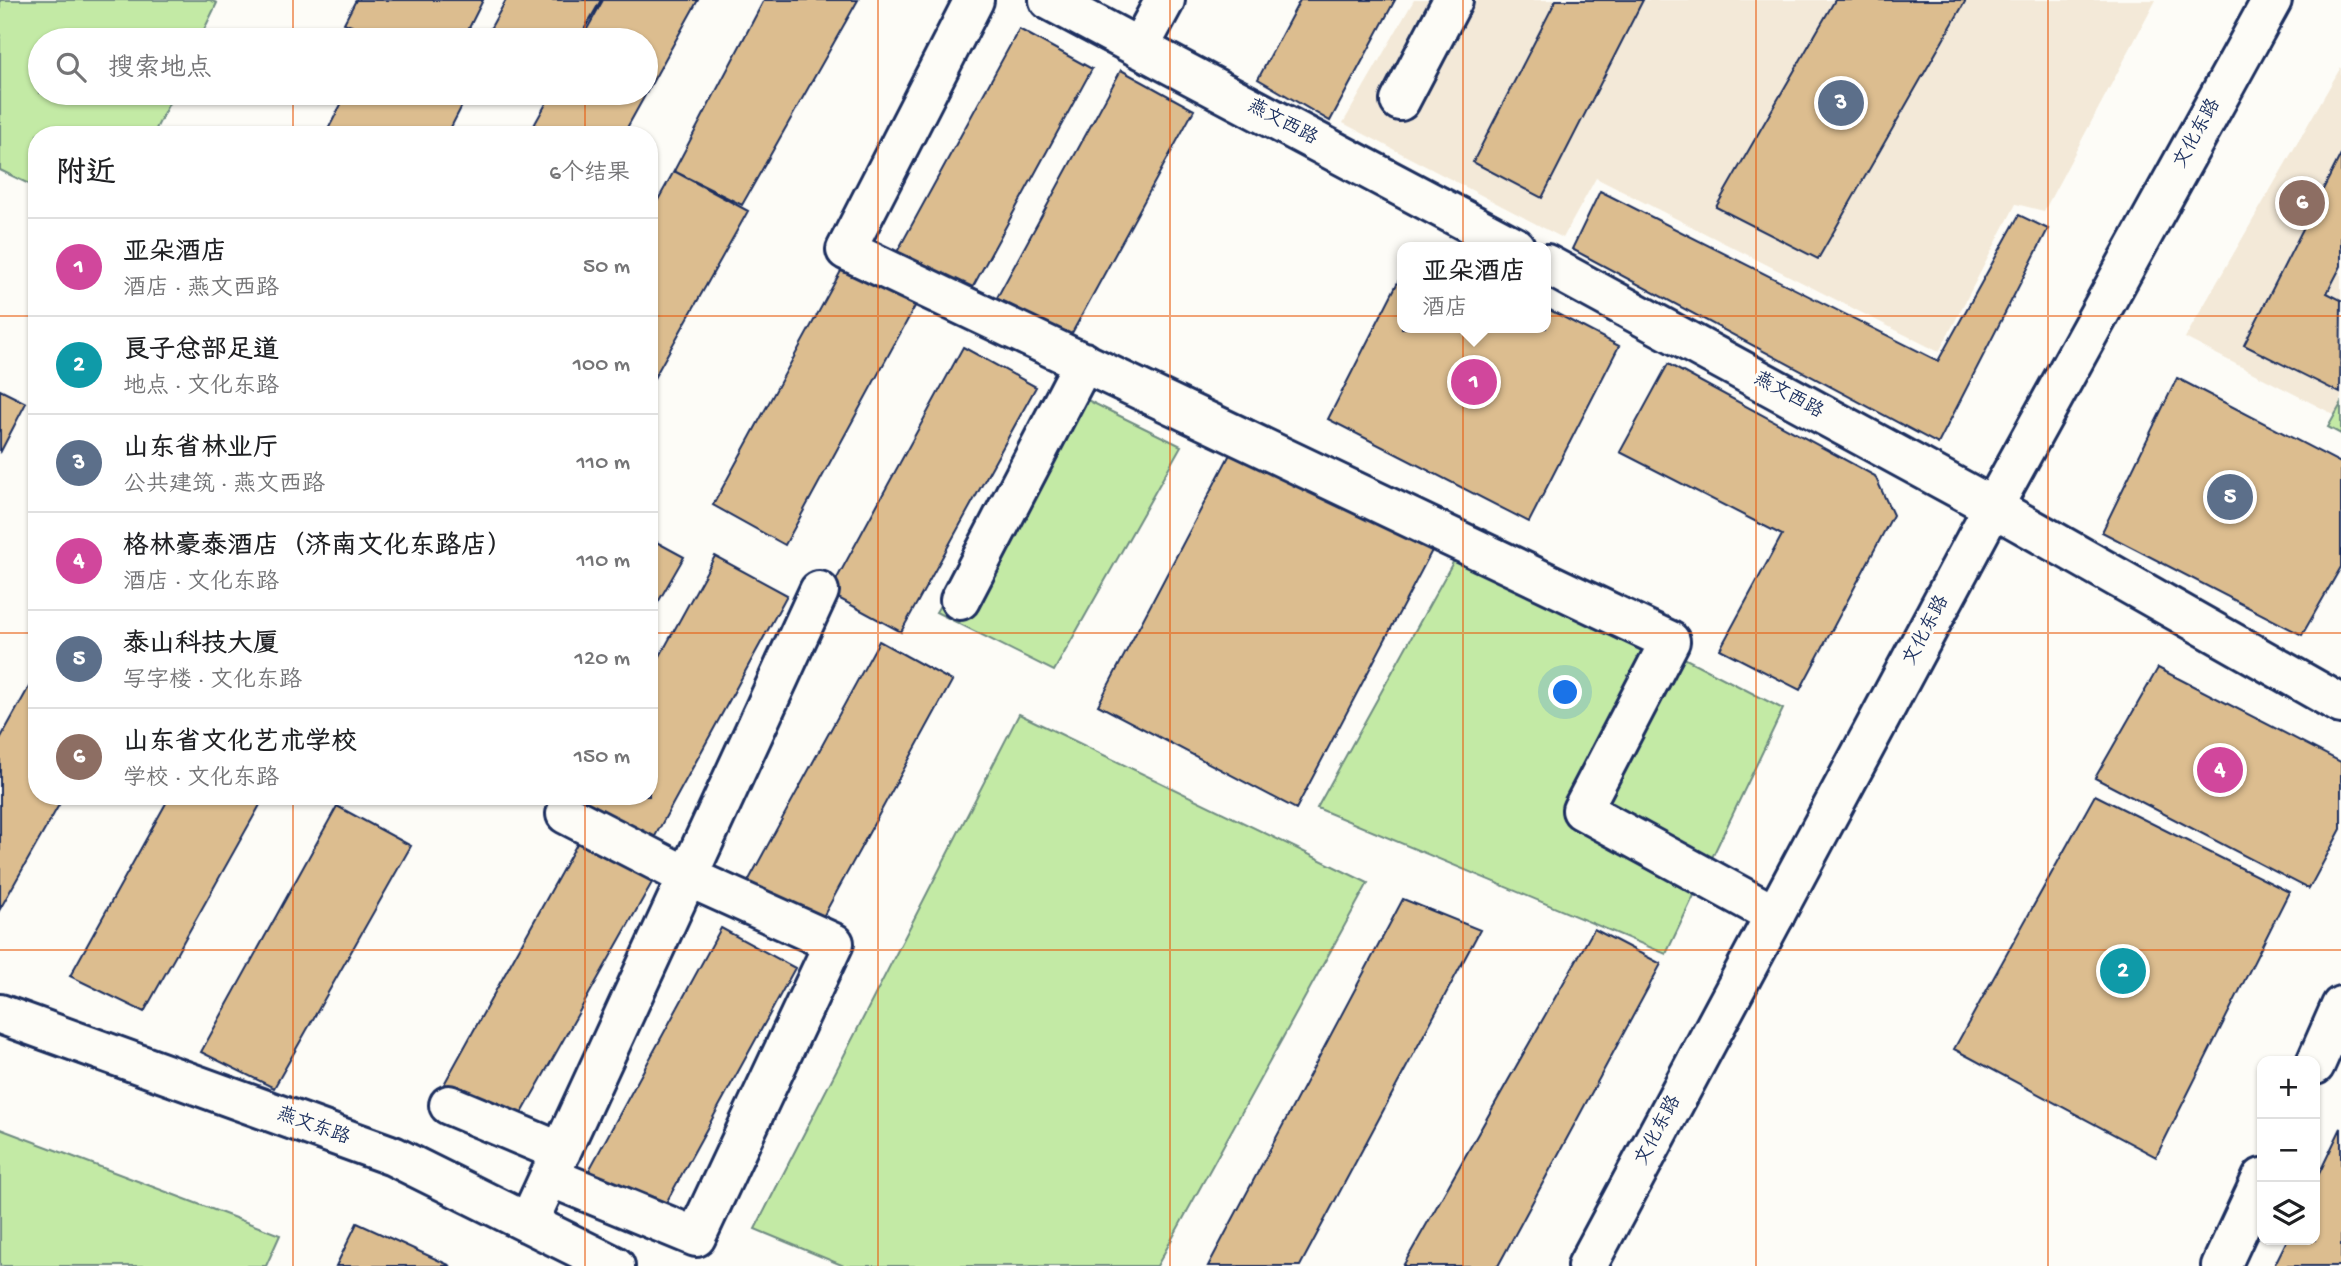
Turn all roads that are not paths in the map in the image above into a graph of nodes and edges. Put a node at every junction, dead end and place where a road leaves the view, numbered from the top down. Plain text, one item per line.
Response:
1 (974, 0) edge
2 (1049, 0) edge
3 (1165, 0) edge
4 (1453, 0) edge
5 (2272, 0) edge
6 (1139, 48) junction
7 (1400, 101) dead end
8 (1506, 242) edge
9 (1551, 267) edge
10 (1084, 362) junction
11 (1993, 507) junction
12 (819, 592) dead end
13 (960, 600) dead end
14 (2341, 704) edge
15 (566, 814) dead end
16 (688, 877) junction
17 (1775, 915) junction
18 (2341, 1006) edge
19 (0, 1014) edge
20 (2319, 1056) edge
21 (449, 1105) dead end
22 (555, 1165) junction
23 (2260, 1182) edge
24 (528, 1223) junction
25 (615, 1266) edge
26 (1587, 1266) edge
27 (2221, 1266) edge

1 - 10 street
2 - 6 street, 燕文西路
3 - 6 street
4 - 7 street
5 - 11 street, 文化东路
6 - 8 street, 燕文西路
9 - 11 street, 燕文西路
10 - 13 street
10 - 17 street
11 - 14 street, 燕文西路
11 - 17 street, 文化东路
12 - 16 street
15 - 16 street
16 - 22 street
16 - 22 street
17 - 26 street, 文化东路
18 - 20 street
19 - 24 street, 燕文东路
21 - 22 street
22 - 24 street
23 - 27 street
24 - 25 street, 燕文东路

